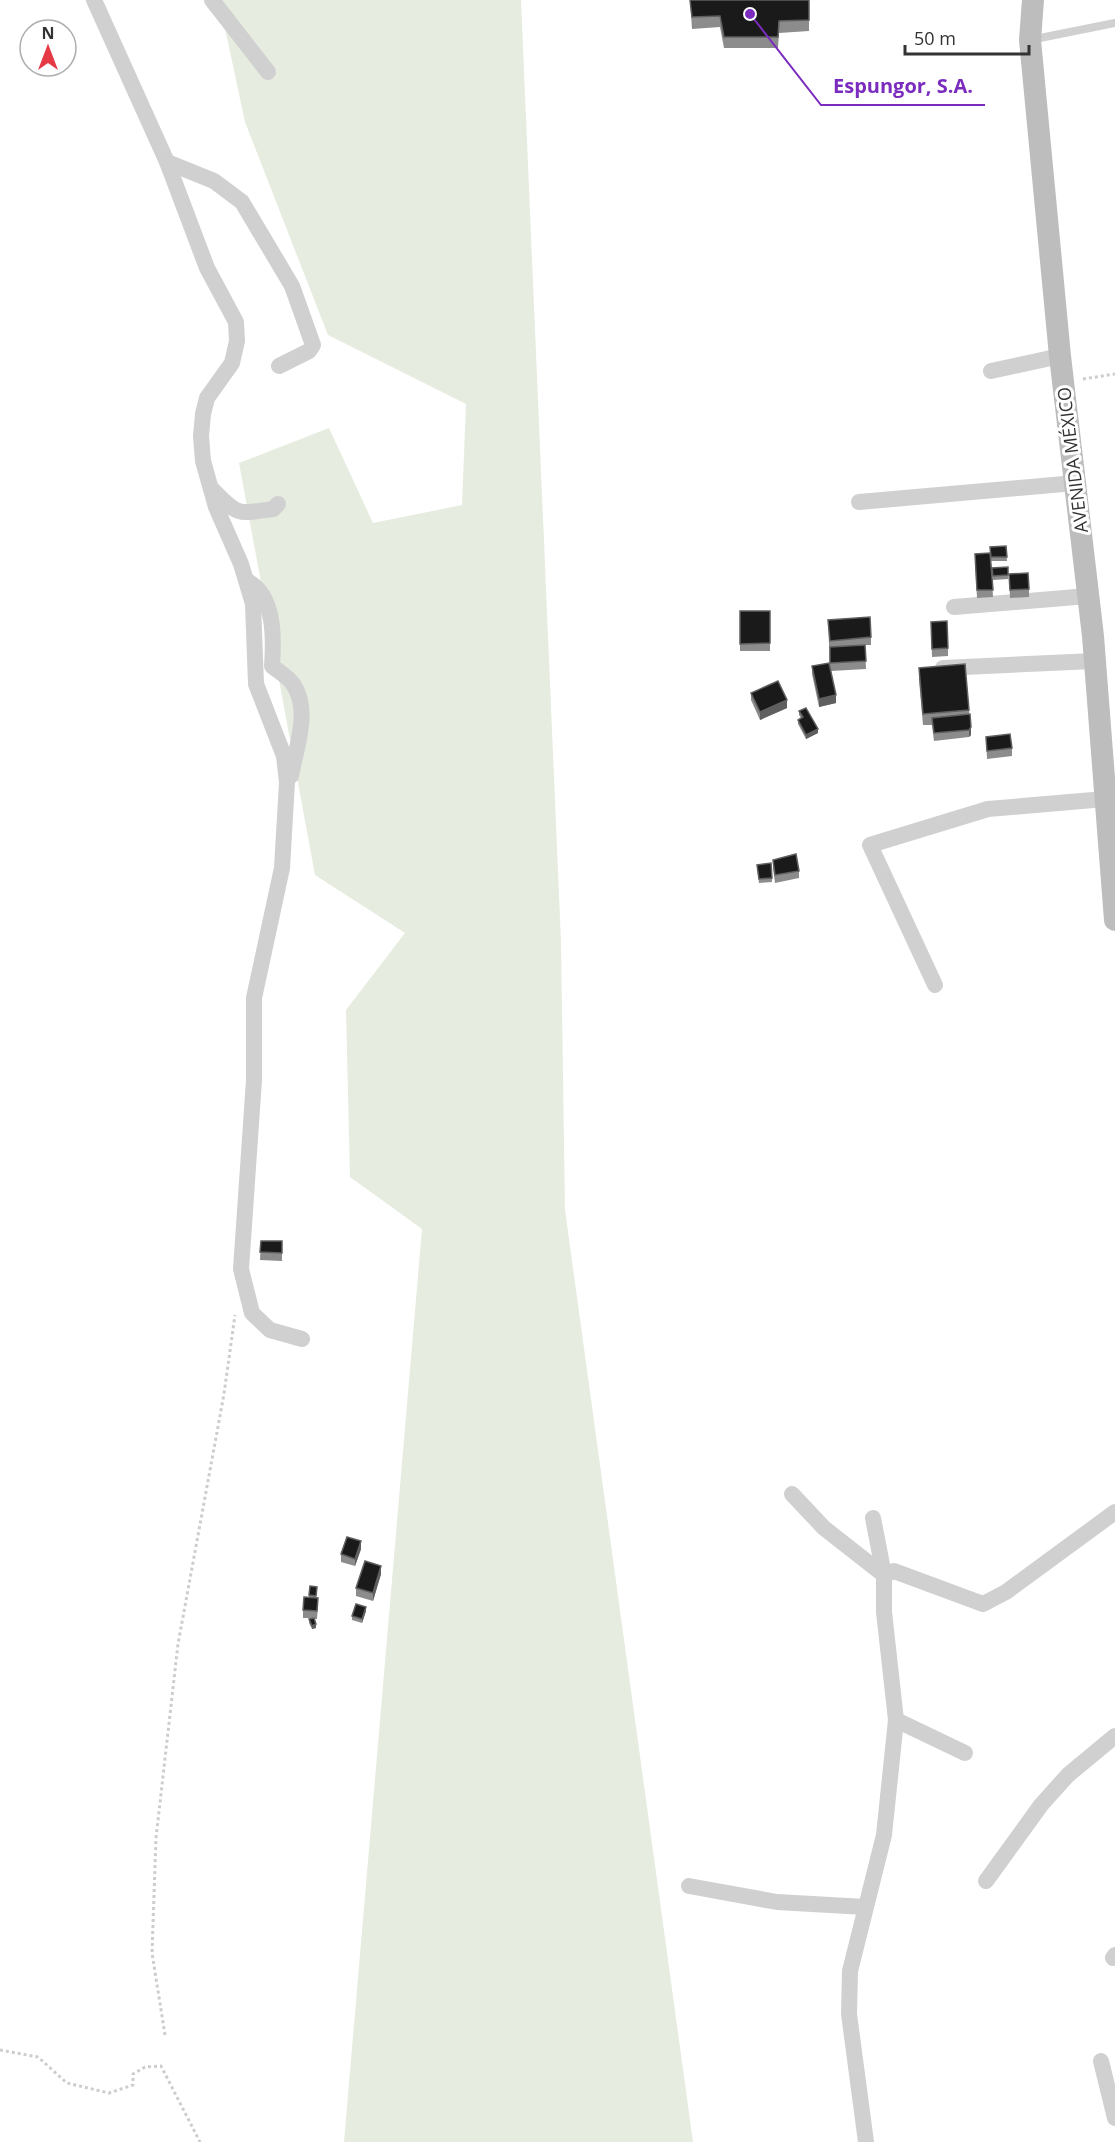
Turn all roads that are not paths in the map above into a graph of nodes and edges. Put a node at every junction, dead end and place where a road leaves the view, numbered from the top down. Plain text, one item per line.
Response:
1 (94, 0) edge
2 (212, 0) edge
3 (1033, 0) edge
4 (1115, 23) edge
5 (1030, 40) junction
6 (268, 72) dead end
7 (167, 162) junction
8 (1060, 356) junction
9 (279, 366) dead end
10 (991, 371) dead end
11 (1075, 483) junction
12 (208, 485) junction
13 (859, 502) dead end
14 (278, 504) dead end
15 (246, 580) junction
16 (1088, 596) junction
17 (954, 607) dead end
18 (1094, 661) junction
19 (933, 669) edge
20 (286, 793) junction
21 (1106, 799) junction
22 (1112, 838) edge
23 (1115, 920) edge
24 (935, 985) dead end
25 (302, 1339) dead end
26 (792, 1494) dead end
27 (1115, 1512) edge
28 (873, 1518) dead end
29 (884, 1575) junction
30 (896, 1720) junction
31 (1115, 1736) edge
32 (964, 1753) dead end
33 (986, 1881) dead end
34 (689, 1886) dead end
35 (865, 1907) junction
36 (1101, 2061) dead end
37 (1115, 2118) edge
38 (866, 2142) edge

1 - 7 street
2 - 6 street
3 - 5 main road, AVENIDA MÉXICO
4 - 5 lane
5 - 8 main road, AVENIDA MÉXICO
7 - 9 street
7 - 12 street
8 - 10 street
8 - 11 main road, AVENIDA MÉXICO
11 - 13 street
11 - 16 main road, AVENIDA MÉXICO
12 - 14 street
12 - 15 street
15 - 20 street
15 - 20 street
16 - 17 street
16 - 18 main road, AVENIDA MÉXICO
18 - 19 street
18 - 21 main road, AVENIDA MÉXICO
20 - 25 street
21 - 22 main road, AVENIDA MÉXICO
21 - 24 street
22 - 23 main road, AVENIDA MÉXICO
26 - 29 street
27 - 29 street
28 - 29 street
29 - 30 street
30 - 32 street
30 - 35 street
31 - 33 street
34 - 35 street
35 - 38 street
36 - 37 street

